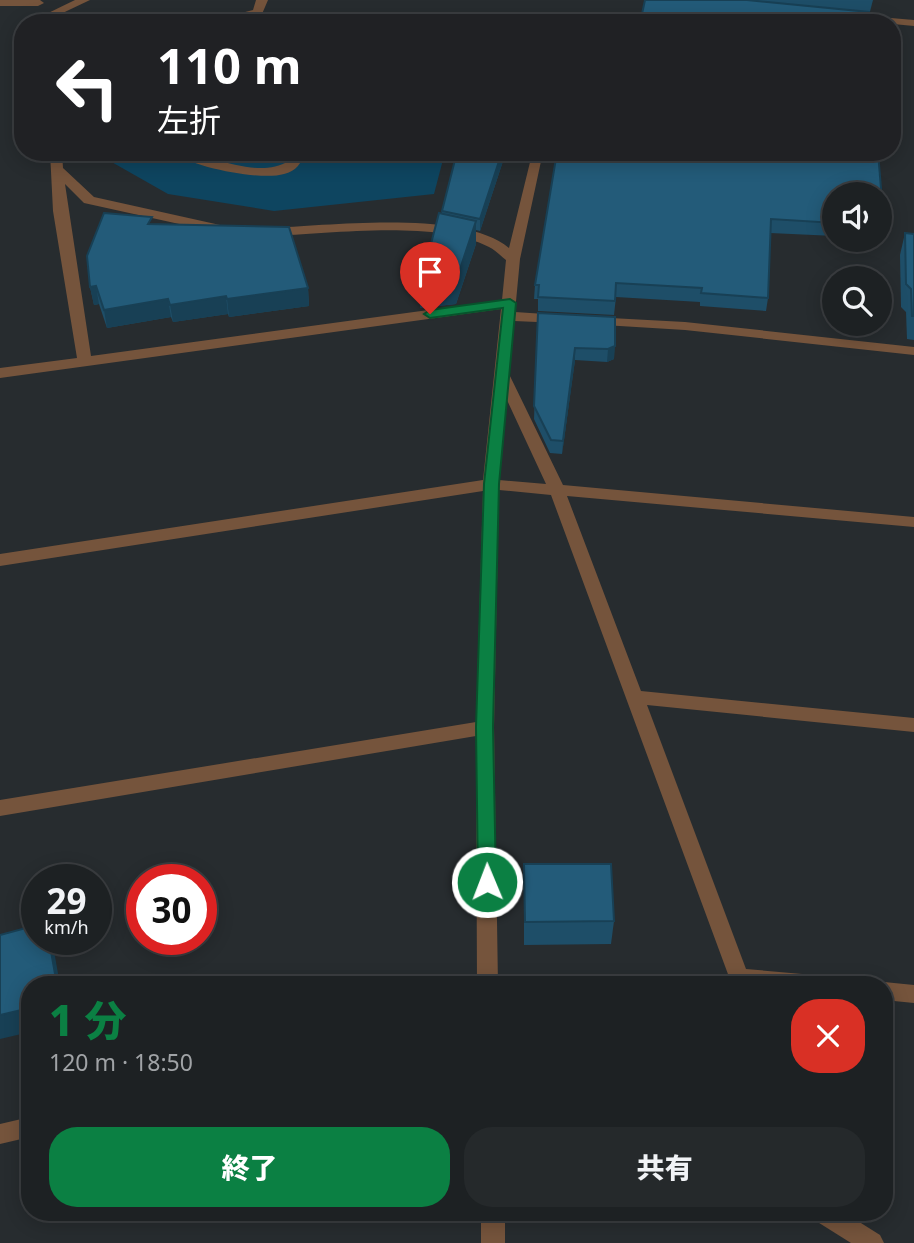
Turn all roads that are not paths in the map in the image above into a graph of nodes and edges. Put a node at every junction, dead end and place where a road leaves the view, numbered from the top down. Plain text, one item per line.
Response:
1 (84, 0) edge
2 (262, 0) edge
3 (39, 2) edge
4 (0, 3) edge
5 (57, 14) edge
6 (249, 14) edge
7 (57, 161) edge
8 (199, 161) edge
9 (296, 161) edge
10 (536, 161) edge
11 (57, 169) junction
12 (513, 259) junction
13 (509, 309) junction
14 (914, 351) edge
15 (85, 362) junction
16 (0, 373) edge
17 (502, 374) junction
18 (491, 484) junction
19 (557, 490) junction
20 (914, 522) edge
21 (0, 560) edge
22 (633, 697) junction
23 (914, 725) edge
24 (485, 727) junction
25 (0, 808) edge
26 (488, 976) edge
27 (739, 976) edge
28 (893, 992) edge
29 (914, 994) edge
30 (21, 1128) edge
31 (0, 1134) edge
32 (493, 1221) edge
33 (839, 1221) edge
34 (493, 1243) edge
35 (872, 1243) edge

1 - 5 street
2 - 6 street
3 - 4 street
7 - 11 street
8 - 9 street
10 - 12 street
11 - 12 street
11 - 15 street
12 - 13 street
13 - 14 street
13 - 15 street
13 - 17 street
15 - 16 street
17 - 18 street
17 - 19 street
18 - 19 street
18 - 21 street
18 - 24 street
19 - 20 street
19 - 22 street
22 - 23 street
22 - 27 street
24 - 25 street
24 - 26 street
28 - 29 street
30 - 31 street
32 - 34 street
33 - 35 street

